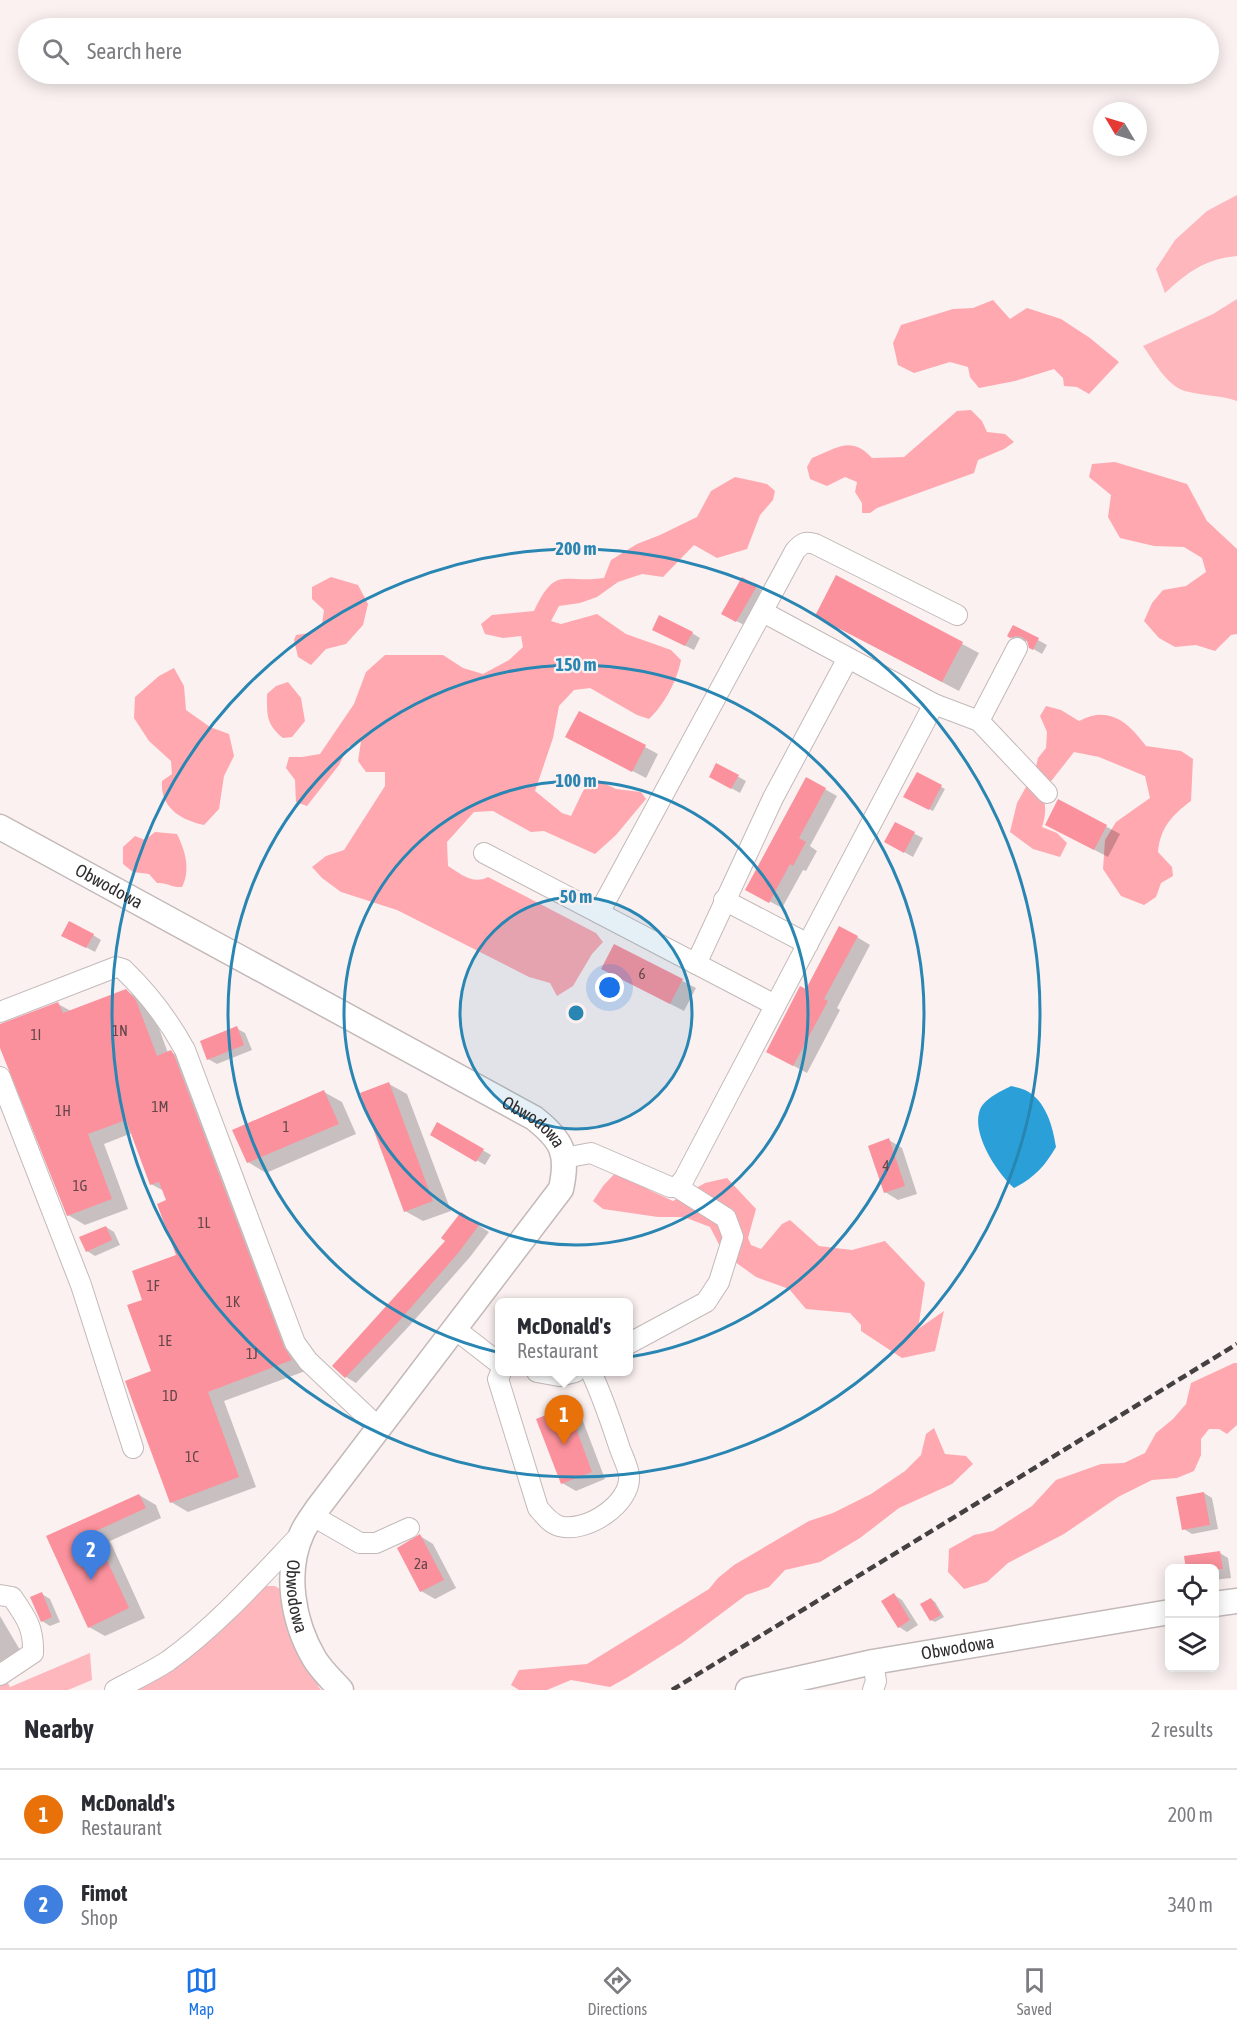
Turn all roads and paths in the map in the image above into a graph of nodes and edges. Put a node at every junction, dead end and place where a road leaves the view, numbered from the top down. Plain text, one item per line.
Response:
1 (763, 612) junction
2 (957, 615) dead end
3 (1017, 648) dead end
4 (848, 658) junction
5 (934, 704) junction
6 (979, 721) junction
7 (1047, 793) dead end
8 (0, 827) edge
9 (484, 853) dead end
10 (724, 900) junction
11 (599, 913) junction
12 (808, 945) junction
13 (696, 964) junction
14 (775, 1005) junction
15 (0, 1012) edge
16 (0, 1077) edge
17 (564, 1158) junction
18 (676, 1187) junction
19 (455, 1329) junction
20 (633, 1341) edge
21 (495, 1360) edge
22 (499, 1376) edge
23 (593, 1376) edge
24 (379, 1428) junction
25 (133, 1448) dead end
26 (307, 1524) junction
27 (409, 1528) dead end
28 (0, 1595) edge
29 (1237, 1601) edge
30 (1219, 1603) edge
31 (1165, 1613) edge
32 (873, 1662) junction
33 (0, 1675) edge
34 (115, 1690) edge
35 (341, 1690) edge
36 (748, 1690) edge
37 (873, 1690) edge

1 - 2 street
1 - 4 street
1 - 11 street
3 - 6 street
4 - 5 street
4 - 10 street
5 - 6 street
5 - 12 street
6 - 7 street
8 - 17 main road, Obwodowa
9 - 11 street
10 - 12 street
10 - 13 street
11 - 13 street
12 - 14 street
13 - 14 street
14 - 18 street
15 - 24 street
16 - 25 street
17 - 18 street
17 - 19 main road, Obwodowa
18 - 20 street
19 - 21 street
19 - 24 main road, Obwodowa
22 - 23 street
24 - 26 main road, Obwodowa
26 - 27 street
26 - 34 street
26 - 35 main road, Obwodowa
28 - 33 street
29 - 30 main road
31 - 32 main road, Obwodowa
32 - 36 main road, Obwodowa
32 - 37 street

